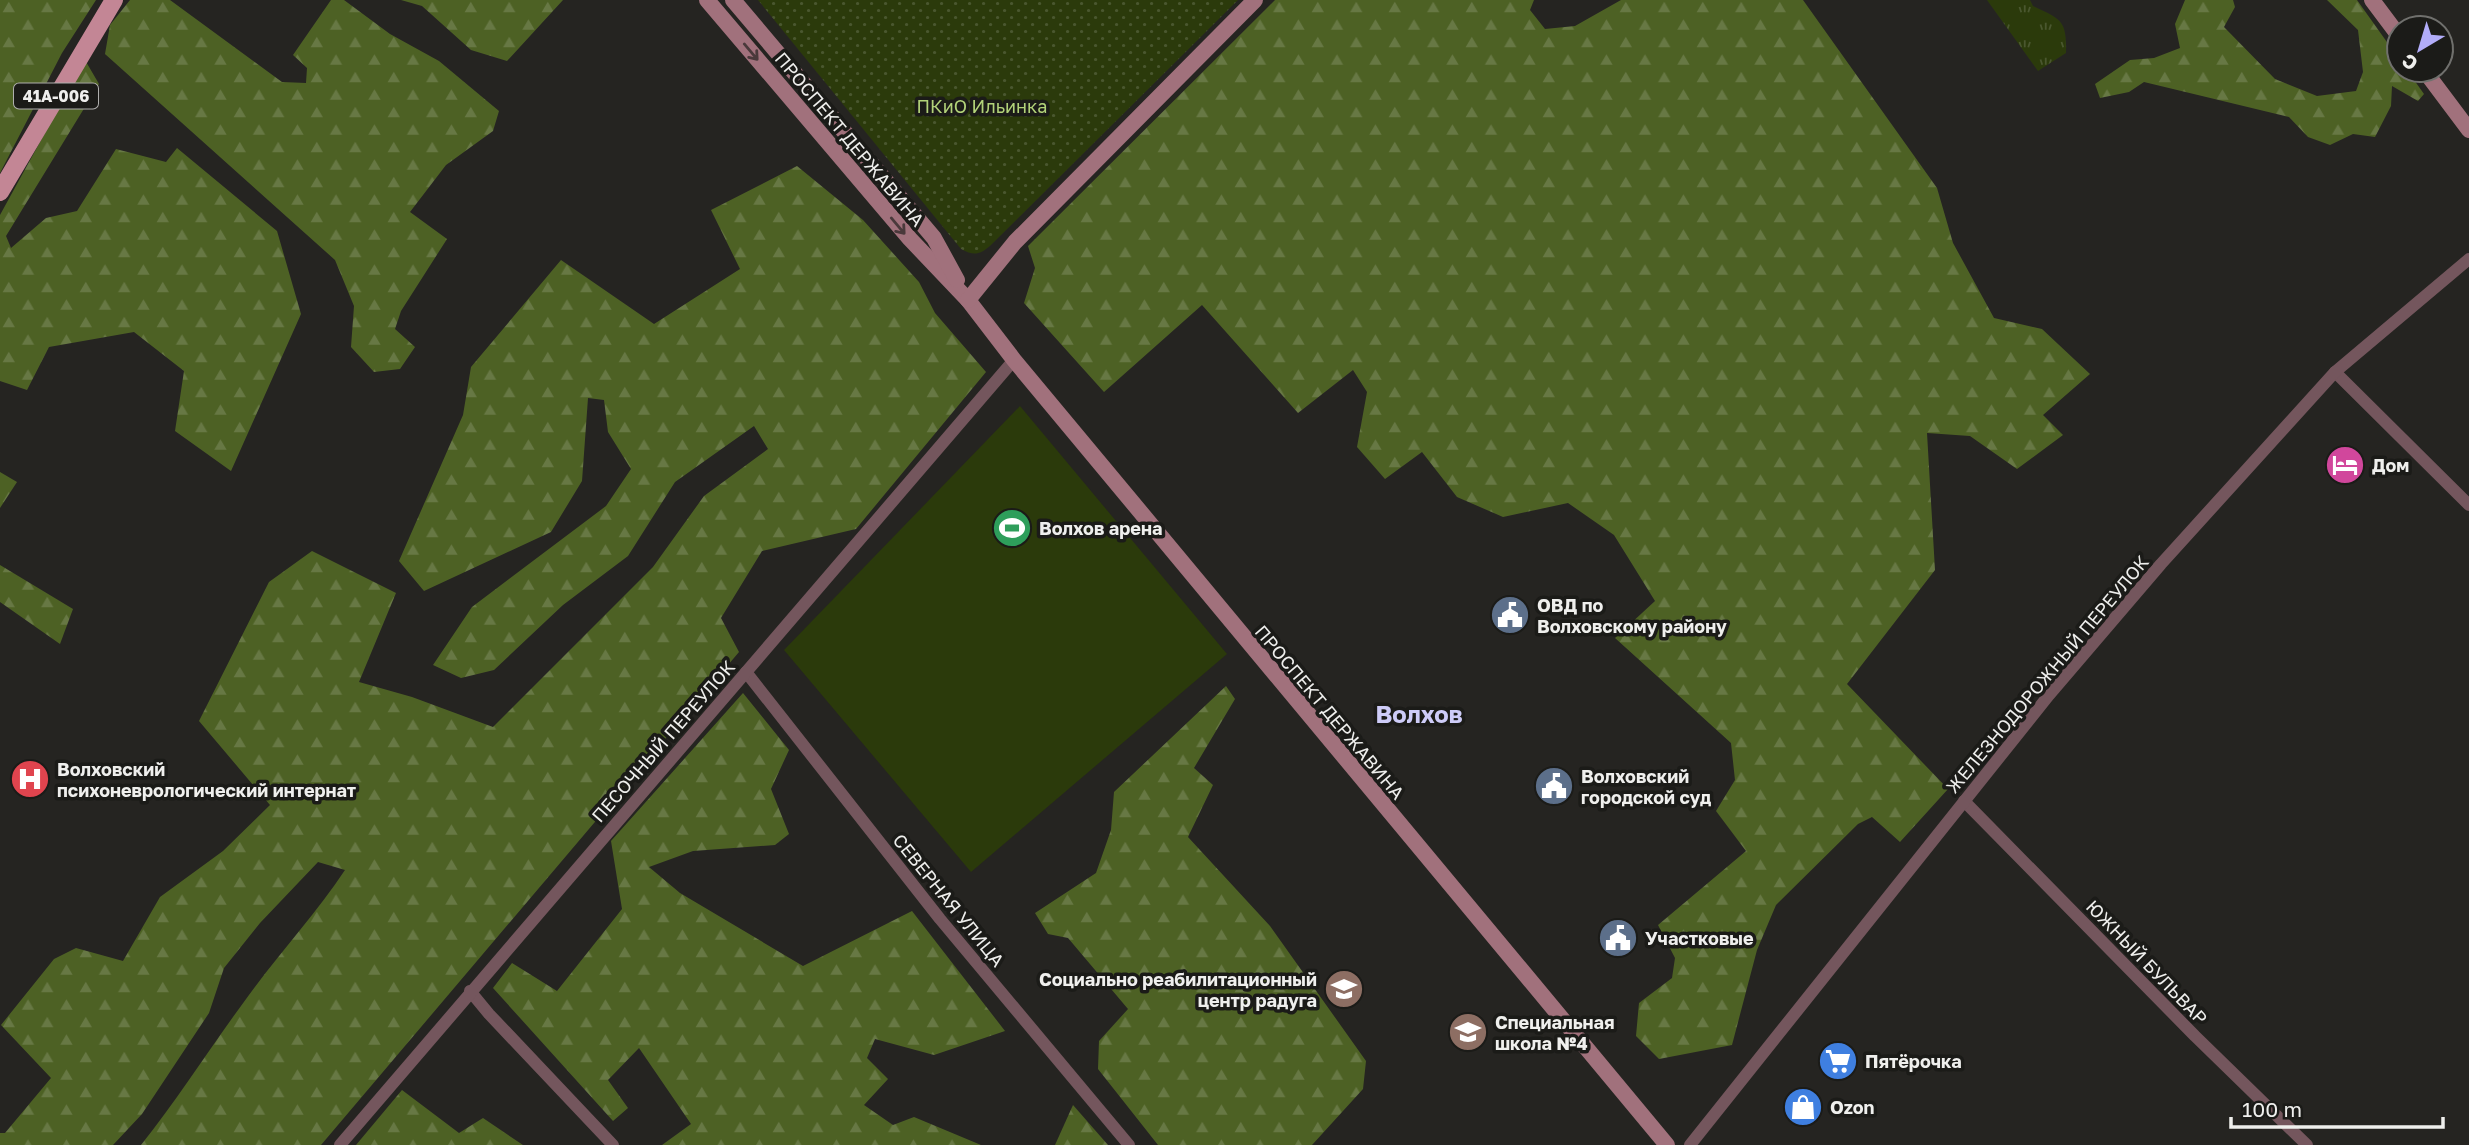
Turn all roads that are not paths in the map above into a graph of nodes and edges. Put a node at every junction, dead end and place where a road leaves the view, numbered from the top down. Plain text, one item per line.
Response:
1 (114, 0) edge
2 (707, 0) edge
3 (733, 0) edge
4 (1255, 0) edge
5 (2372, 0) edge
6 (2385, 17) edge
7 (2434, 84) edge
8 (2469, 131) edge
9 (0, 192) edge
10 (2469, 259) edge
11 (968, 300) junction
12 (1014, 360) junction
13 (2335, 372) junction
14 (2469, 505) edge
15 (746, 672) junction
16 (1964, 801) junction
17 (470, 990) junction
18 (340, 1145) edge
19 (613, 1145) edge
20 (1129, 1145) edge
21 (1667, 1145) edge
22 (1690, 1145) edge
23 (2307, 1145) edge

1 - 9 main road, 41А-006
2 -> 11 main road, ПРОСПЕКТ ДЕРЖАВИНА
3 - 11 main road, ПРОСПЕКТ ДЕРЖАВИНА
4 - 11 main road
5 - 6 main road
7 - 8 main road
10 - 13 street, ЖЕЛЕЗНОДОРОЖНЫЙ ПЕРЕУЛОК
11 - 12 main road, ПРОСПЕКТ ДЕРЖАВИНА
12 - 15 street, ПЕСОЧНЫЙ ПЕРЕУЛОК
12 - 21 main road, ПРОСПЕКТ ДЕРЖАВИНА
13 - 14 street
13 - 16 street, ЖЕЛЕЗНОДОРОЖНЫЙ ПЕРЕУЛОК
15 - 17 street, ПЕСОЧНЫЙ ПЕРЕУЛОК
15 - 20 street, СЕВЕРНАЯ УЛИЦА
16 - 22 street, ЖЕЛЕЗНОДОРОЖНЫЙ ПЕРЕУЛОК
16 - 23 street, ЮЖНЫЙ БУЛЬВАР
17 - 18 street, ПЕСОЧНЫЙ ПЕРЕУЛОК
17 - 19 street

